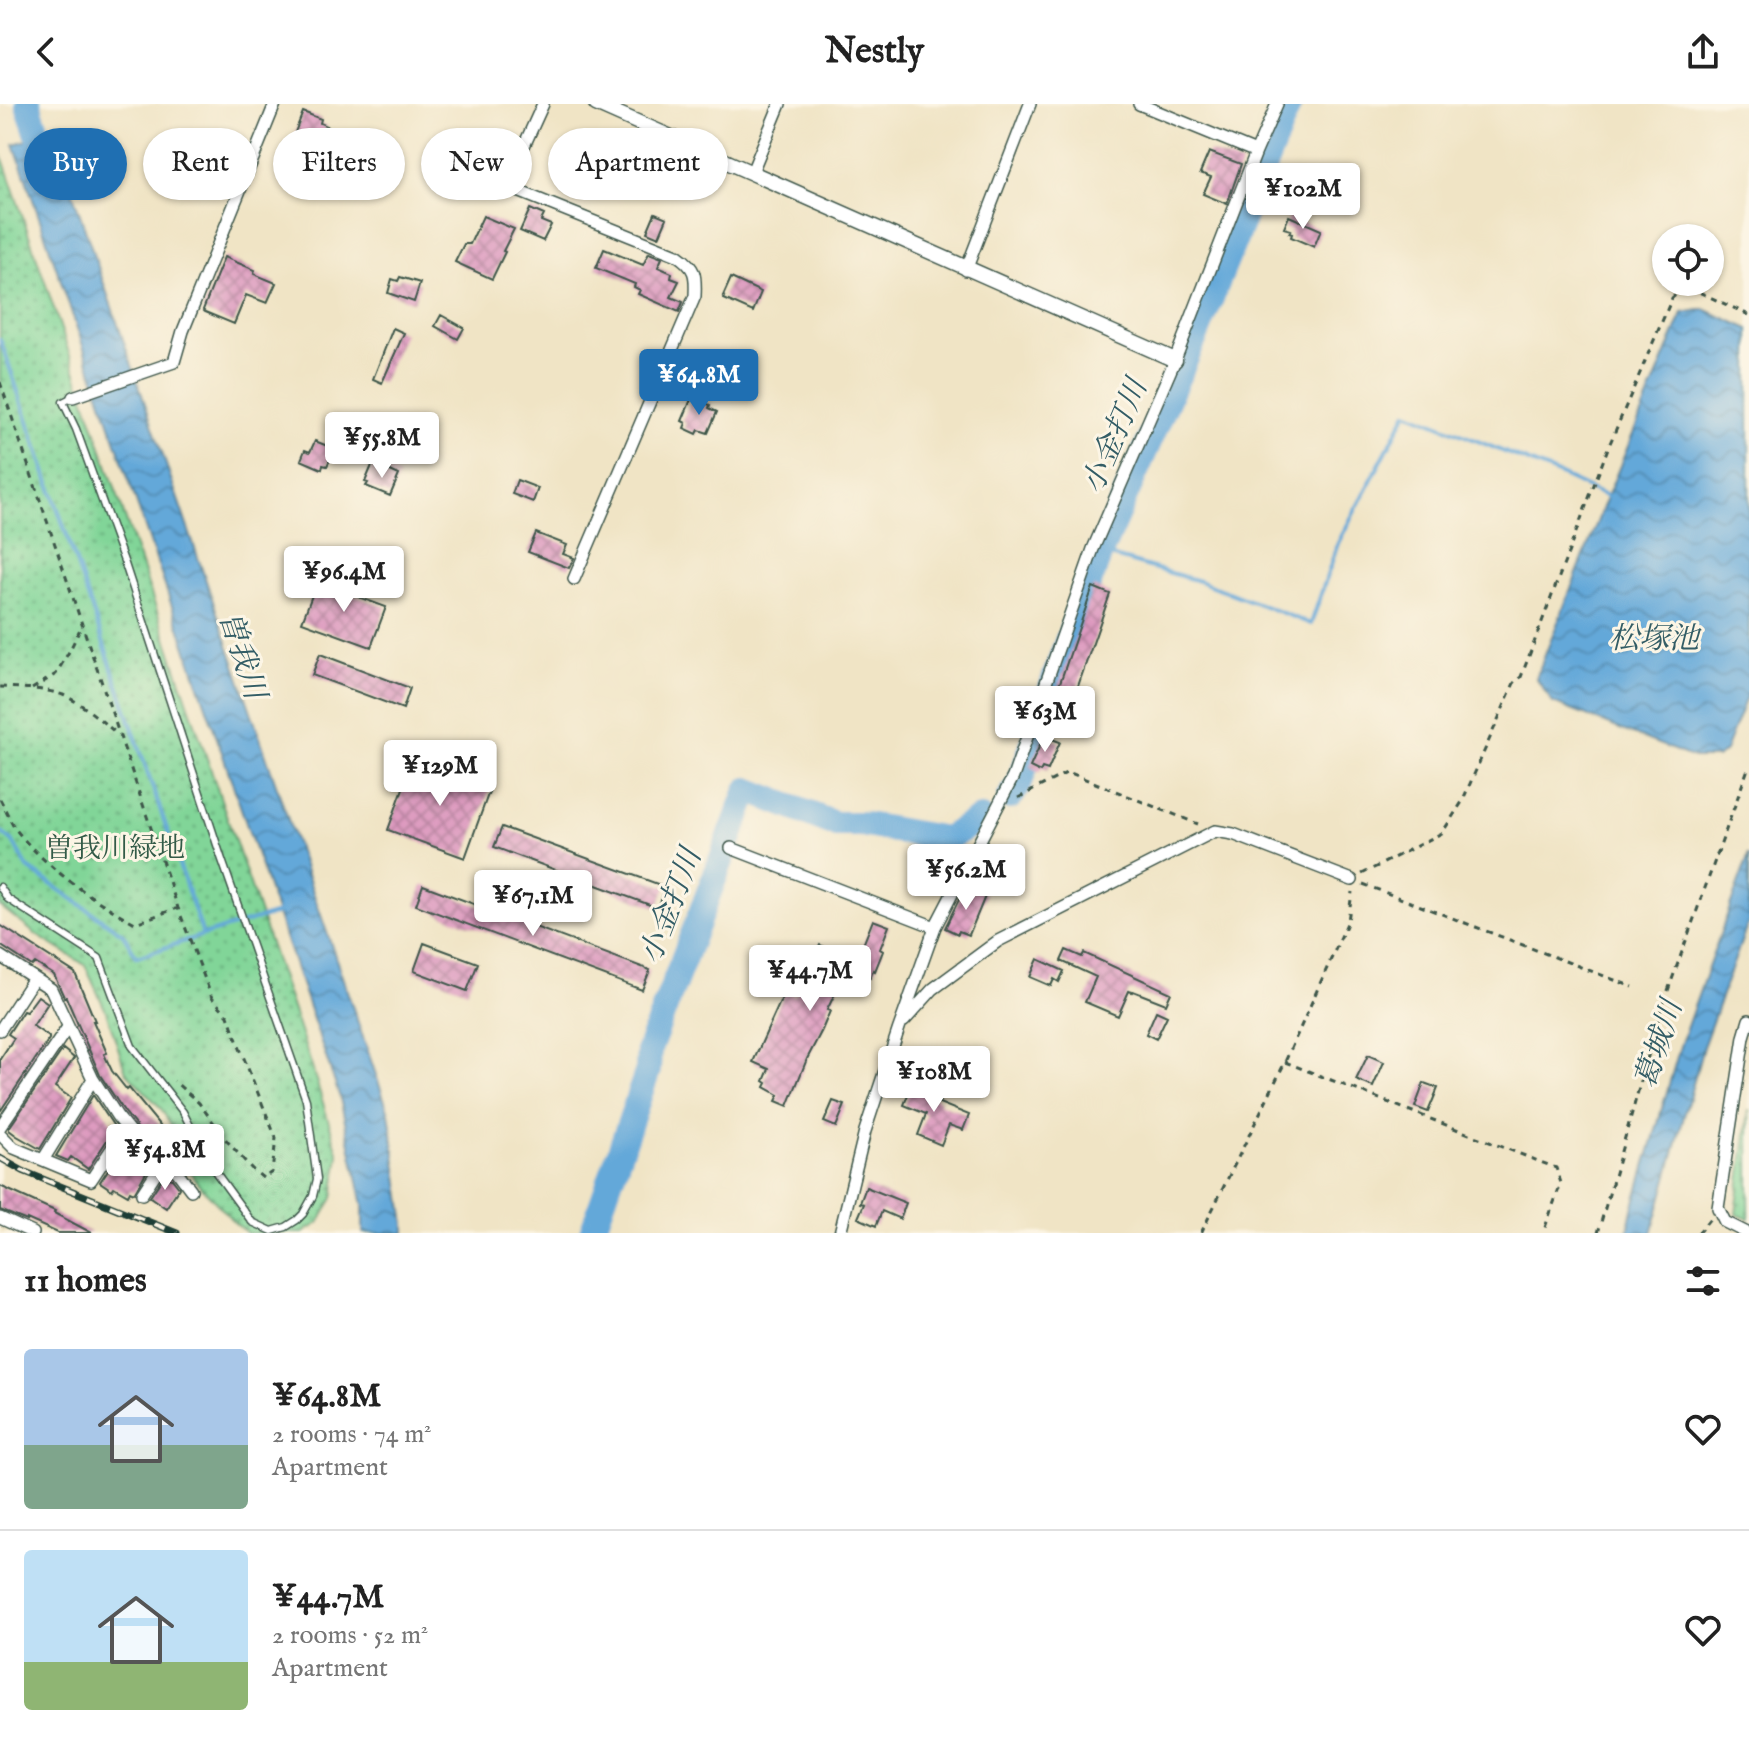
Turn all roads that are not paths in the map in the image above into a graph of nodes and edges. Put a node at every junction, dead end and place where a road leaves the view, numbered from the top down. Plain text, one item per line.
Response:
1 (275, 104) edge
2 (543, 104) edge
3 (596, 104) edge
4 (780, 104) edge
5 (1030, 104) edge
6 (1139, 104) edge
7 (1277, 104) edge
8 (1256, 152) junction
9 (752, 172) junction
10 (966, 270) junction
11 (1175, 360) junction
12 (73, 397) joint
13 (574, 579) dead end
14 (731, 848) dead end
15 (1352, 880) road end
16 (0, 887) edge
17 (935, 927) junction
18 (0, 956) edge
19 (34, 978) junction
20 (1749, 1020) edge
21 (68, 1027) junction
22 (899, 1028) junction
23 (0, 1030) edge
24 (93, 1079) junction
25 (0, 1127) edge
26 (126, 1127) junction
27 (0, 1134) edge
28 (43, 1160) junction
29 (159, 1168) junction
30 (191, 1190) dead end
31 (142, 1194) dead end
32 (4, 1224) edge
33 (33, 1233) edge
34 (840, 1233) edge
35 (1747, 1233) edge

1 - 12 street
2 - 13 street
3 - 9 street
4 - 9 street
5 - 10 street
6 - 8 street
7 - 8 street
8 - 11 street
9 - 10 street
10 - 11 street
11 - 17 street
12 - 16 lane
14 - 17 street
15 - 22 street
17 - 22 street
18 - 19 street
19 - 21 street
19 - 23 street
20 - 35 street
21 - 24 street
21 - 25 street
22 - 34 street
24 - 26 street
24 - 28 street
26 - 28 street
26 - 29 street
27 - 28 street
29 - 30 street
29 - 31 street
32 - 33 street

